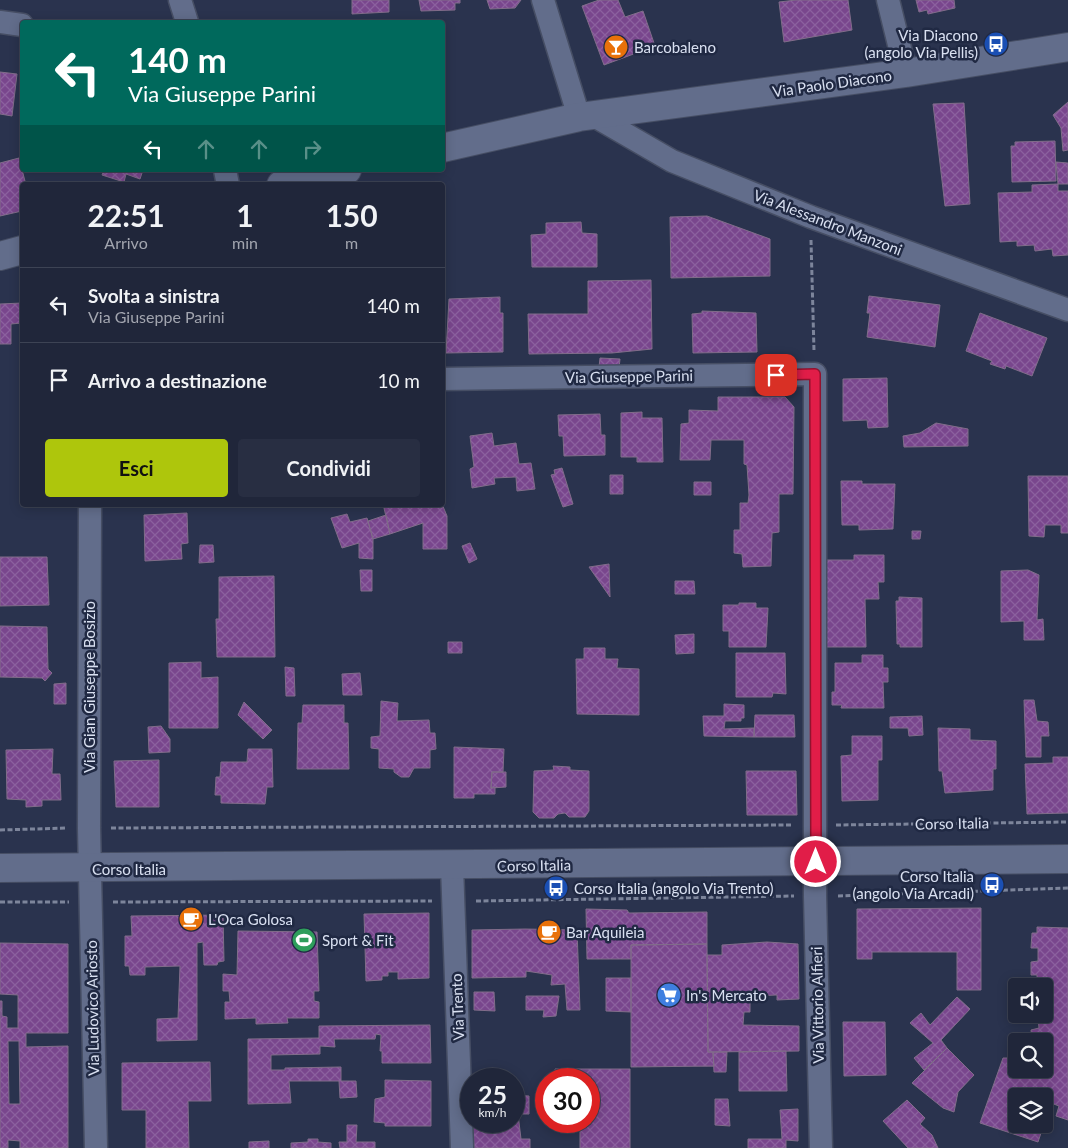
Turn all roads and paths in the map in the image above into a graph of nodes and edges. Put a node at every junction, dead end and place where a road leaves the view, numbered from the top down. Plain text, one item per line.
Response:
1 (180, 0) edge
2 (543, 0) edge
3 (888, 0) edge
4 (186, 20) edge
5 (0, 22) edge
6 (20, 25) edge
7 (1068, 47) edge
8 (906, 73) junction
9 (587, 117) junction
10 (445, 147) edge
11 (338, 172) edge
12 (294, 182) edge
13 (811, 217) junction
14 (20, 251) edge
15 (0, 256) edge
16 (1068, 310) edge
17 (815, 374) junction
18 (445, 378) edge
19 (90, 507) edge
20 (1068, 822) edge
21 (793, 824) dead end
22 (836, 825) dead end
23 (60, 828) dead end
24 (102, 828) dead end
25 (0, 830) edge
26 (1068, 859) edge
27 (816, 862) junction
28 (452, 866) junction
29 (0, 868) edge
30 (90, 869) junction
31 (1068, 888) edge
32 (792, 896) dead end
33 (831, 896) dead end
34 (425, 901) dead end
35 (474, 901) dead end
36 (0, 902) edge
37 (63, 902) dead end
38 (105, 902) dead end
39 (96, 1148) edge
40 (462, 1148) edge
41 (821, 1148) edge

1 - 4 street
2 - 9 street
3 - 8 street
5 - 6 street
7 - 8 main road, Via Paolo Diacono
8 - 9 main road, Via Paolo Diacono
9 - 10 main road, Via Paolo Diacono
9 - 13 street, Via Alessandro Manzoni
11 - 12 main road
13 - 16 street, Via Alessandro Manzoni
13 - 17 path
14 - 15 main road
17 - 18 street, Via Giuseppe Parini
17 - 27 street, Via Vittorio Alfieri
19 - 30 street, Via Gian Giuseppe Bosizio
20 - 22 path, Corso Italia
21 - 24 path
23 - 25 path
26 - 27 main road, Corso Italia
27 - 28 main road, Corso Italia
27 - 41 street, Via Vittorio Alfieri
28 - 30 main road, Corso Italia
28 - 40 street, Via Trento
29 - 30 main road, Corso Italia
30 - 39 street, Via Ludovico Ariosto
31 - 33 path
32 - 35 path
34 - 38 path
36 - 37 path

